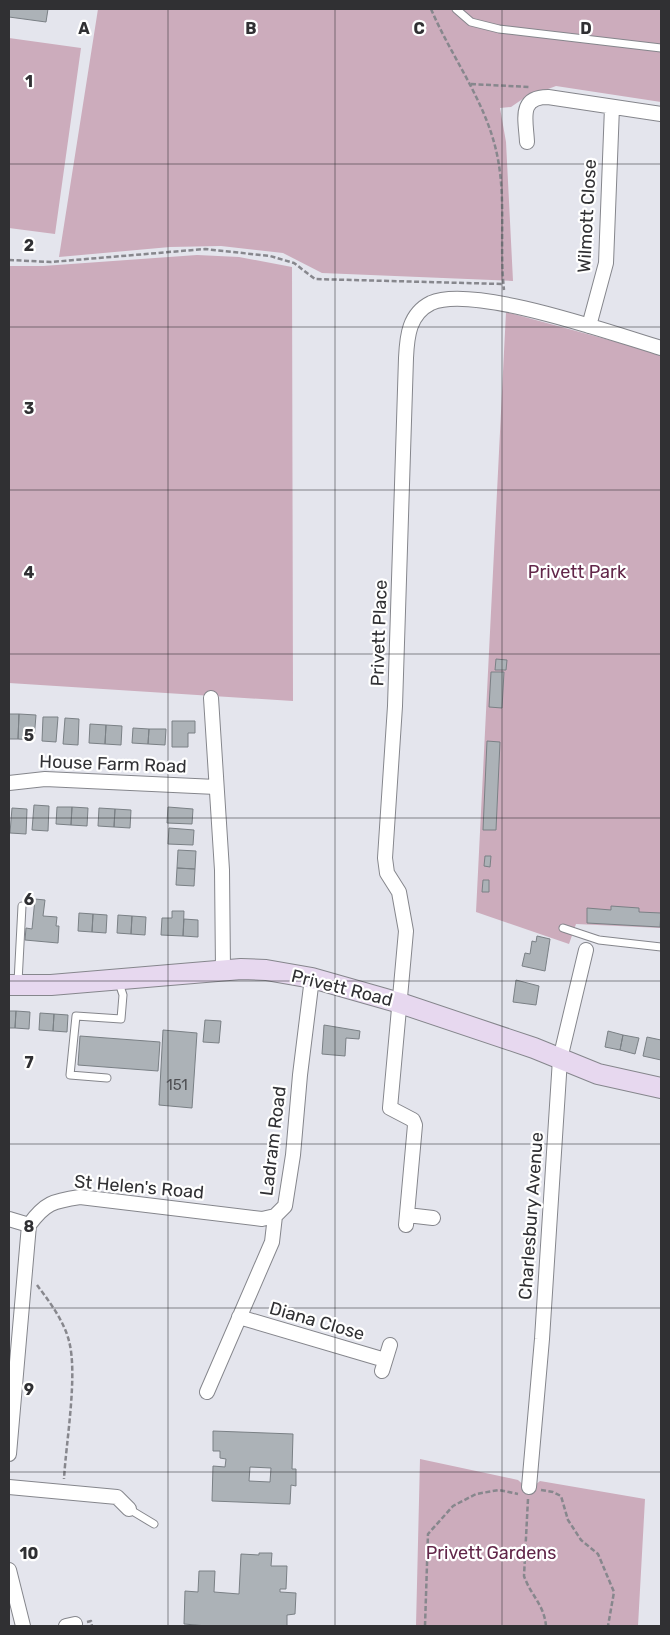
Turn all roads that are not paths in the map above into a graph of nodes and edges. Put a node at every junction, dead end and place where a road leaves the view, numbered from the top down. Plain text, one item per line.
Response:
1 (456, 9) edge
2 (661, 48) edge
3 (612, 107) junction
4 (661, 114) edge
5 (527, 142) dead end
6 (589, 326) junction
7 (661, 348) edge
8 (211, 698) dead end
9 (9, 782) edge
10 (216, 786) junction
11 (22, 906) dead end
12 (563, 928) dead end
13 (589, 944) junction
14 (661, 946) edge
15 (223, 970) junction
16 (312, 978) junction
17 (118, 980) junction
18 (13, 985) edge
19 (400, 1003) junction
20 (560, 1059) junction
21 (106, 1078) dead end
22 (661, 1088) edge
23 (275, 1216) junction
24 (433, 1218) dead end
25 (9, 1219) edge
26 (29, 1225) junction
27 (239, 1317) junction
28 (390, 1346) dead end
29 (213, 1387) dead end
30 (9, 1444) edge
31 (9, 1454) edge
32 (9, 1487) edge
33 (529, 1492) road end
34 (129, 1509) joint
35 (154, 1524) dead end
36 (9, 1570) edge
37 (11, 1591) edge
38 (23, 1626) edge

1 - 2 lane
3 - 4 street
3 - 5 street
3 - 6 street, Wilmott Close
6 - 7 street
6 - 19 street, Privett Place
8 - 10 street
9 - 10 street, House Farm Road
10 - 15 street
11 - 18 lane
12 - 13 lane
13 - 14 lane
13 - 20 street, Charlesbury Avenue
15 - 16 main road, Privett Road
15 - 17 main road, Privett Road
16 - 19 main road, Privett Road
16 - 23 street, Ladram Road
17 - 18 main road, Privett Road
17 - 21 lane
19 - 20 main road, Privett Road
19 - 24 street, Privett Place
20 - 22 main road, Privett Road
20 - 33 street, Charlesbury Avenue
23 - 26 street, St Helen's Road
23 - 27 street, Ladram Road
25 - 26 street
26 - 30 street
27 - 28 street, Diana Close
27 - 29 street, Ladram Road
30 - 31 street
32 - 34 street
34 - 35 lane
36 - 37 street
37 - 38 street

